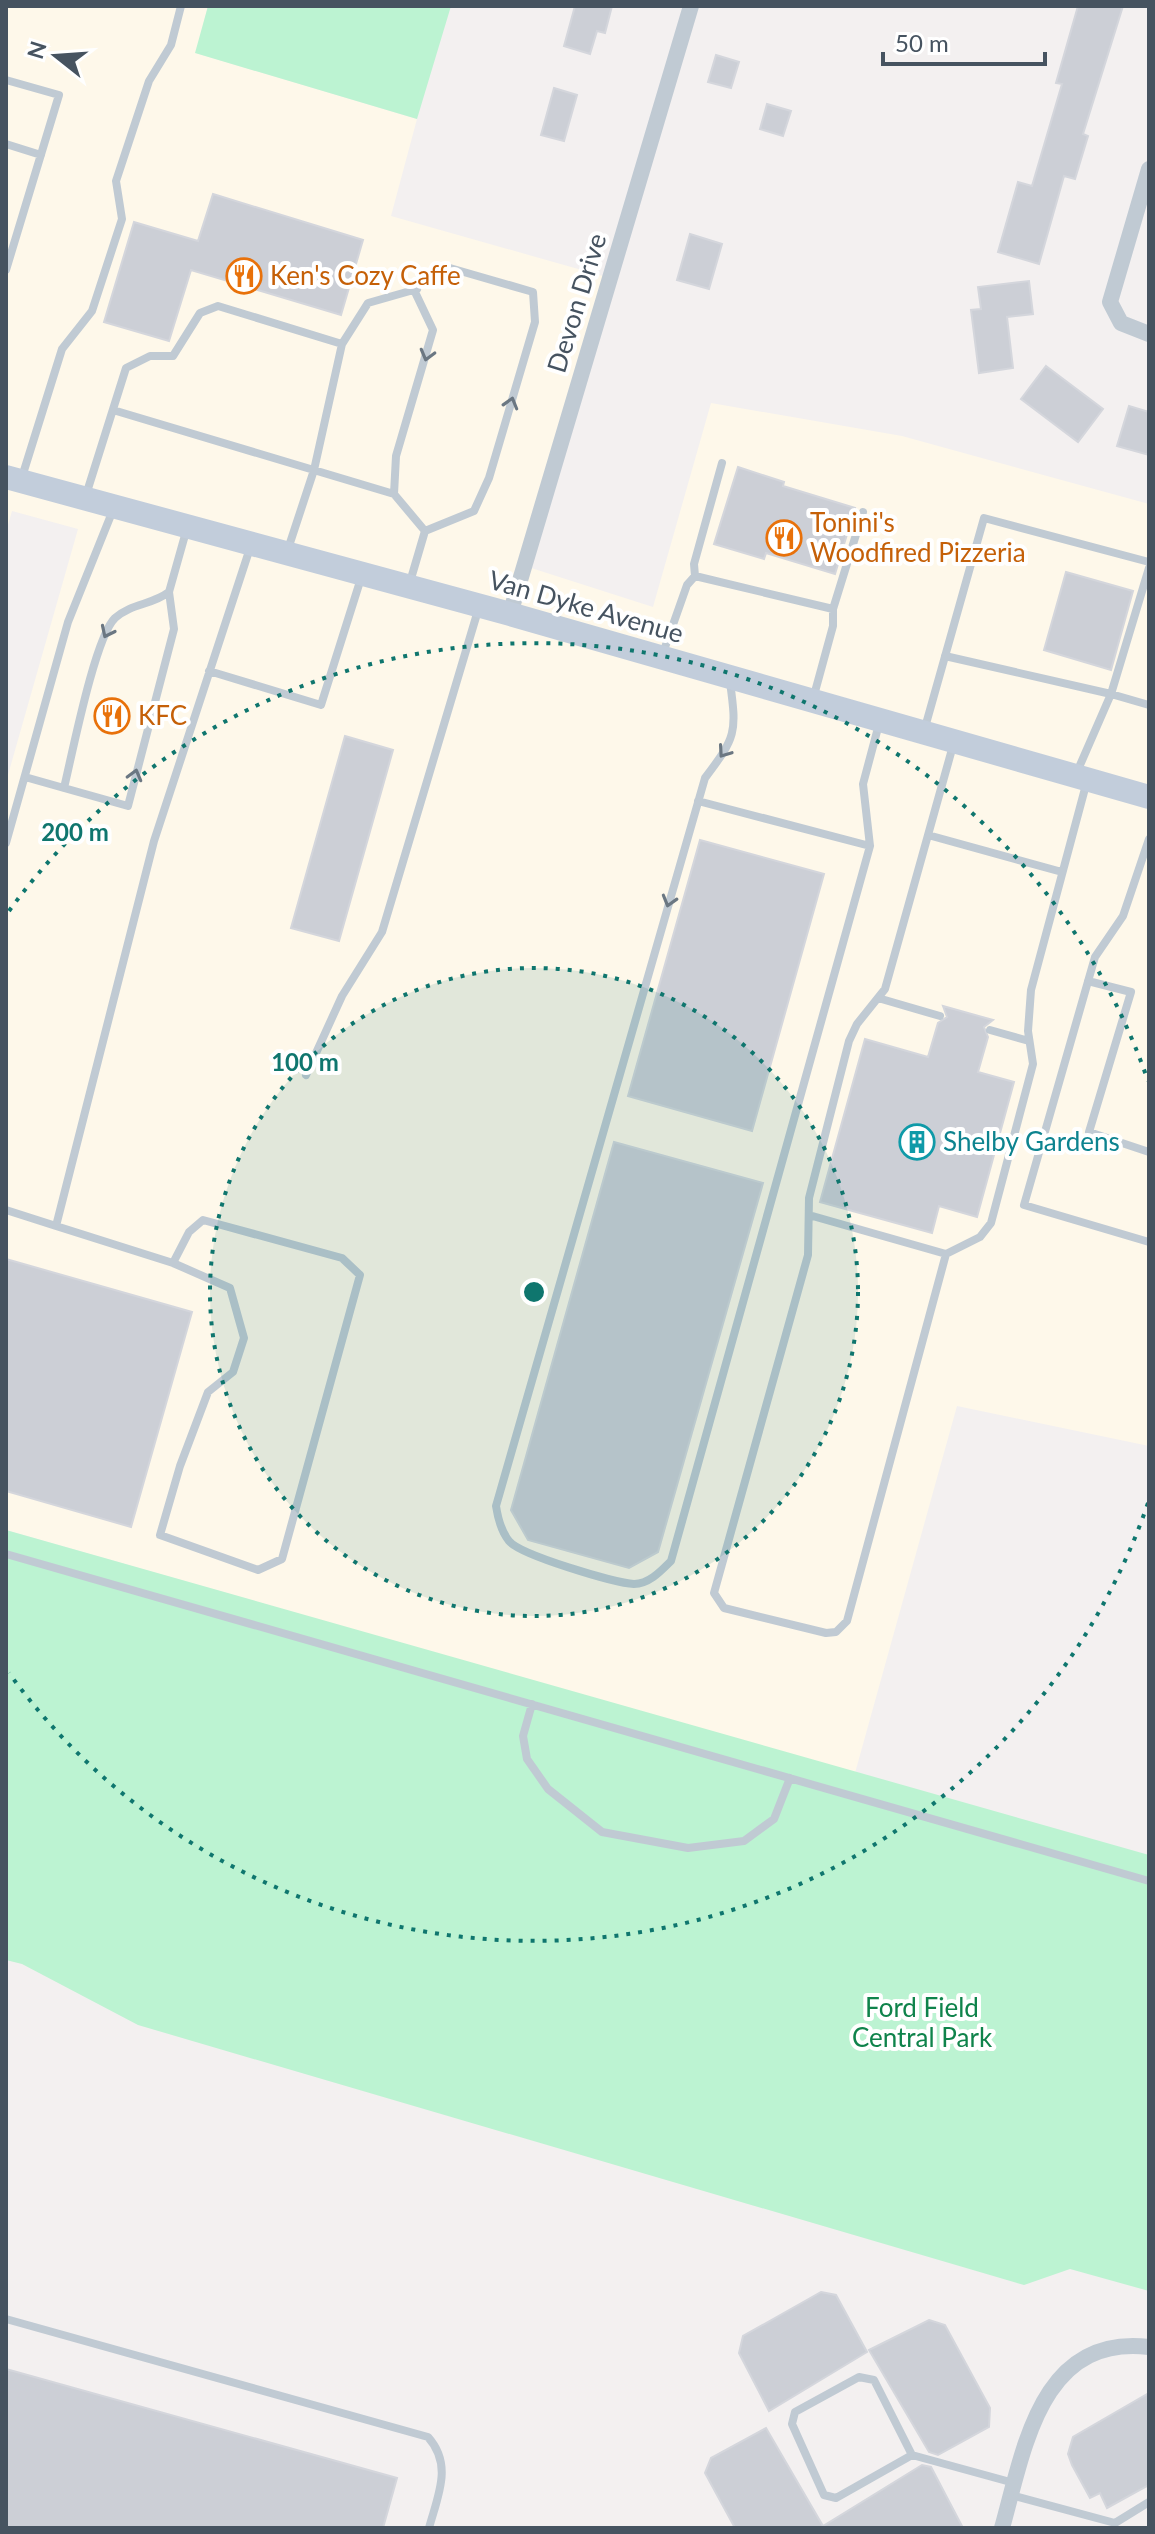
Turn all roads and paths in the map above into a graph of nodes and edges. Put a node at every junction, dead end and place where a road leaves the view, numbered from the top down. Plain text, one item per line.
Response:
1 (181, 6) edge
2 (691, 6) edge
3 (6, 80) edge
4 (6, 144) edge
5 (41, 155) junction
6 (1149, 169) edge
7 (6, 270) edge
8 (417, 289) junction
9 (1149, 334) edge
10 (342, 344) junction
11 (113, 410) junction
12 (722, 463) dead end
13 (314, 470) junction
14 (11, 479) edge
15 (394, 494) junction
16 (85, 500) junction
17 (114, 507) junction
18 (863, 512) dead end
19 (187, 527) junction
20 (425, 531) junction
21 (251, 545) junction
22 (286, 554) junction
23 (1149, 562) edge
24 (1149, 568) edge
25 (362, 574) junction
26 (695, 576) junction
27 (409, 587) junction
28 (169, 592) junction
29 (479, 606) junction
30 (833, 609) junction
31 (510, 614) junction
32 (945, 656) junction
33 (662, 658) junction
34 (209, 671) junction
35 (730, 677) junction
36 (1111, 694) junction
37 (813, 701) junction
38 (1149, 705) edge
39 (880, 720) junction
40 (924, 732) junction
41 (954, 741) junction
42 (25, 777) junction
43 (1081, 778) junction
44 (64, 788) junction
45 (1149, 797) edge
46 (698, 801) junction
47 (928, 835) junction
48 (1149, 839) edge
49 (6, 843) edge
50 (870, 846) junction
51 (1062, 872) junction
52 (1088, 981) junction
53 (878, 998) junction
54 (940, 1016) dead end
55 (990, 1030) dead end
56 (1029, 1041) junction
57 (306, 1075) dead end
58 (1149, 1152) edge
59 (6, 1210) edge
60 (809, 1215) junction
61 (56, 1226) junction
62 (1149, 1242) edge
63 (946, 1254) junction
64 (173, 1263) junction
65 (6, 1554) edge
66 (532, 1704) junction
67 (790, 1778) junction
68 (1149, 1881) edge
69 (6, 2319) edge
70 (1149, 2347) edge
71 (912, 2455) junction
72 (1013, 2489) junction
73 (1149, 2502) edge
74 (1116, 2525) edge
75 (429, 2528) edge
76 (1002, 2528) edge

1 - 14 lane
2 - 31 street, Devon Drive
3 - 5 lane
4 - 5 lane
5 - 7 lane
6 - 9 street
8 - 10 lane
8 -> 15 lane
20 -> 8 lane
10 - 11 lane
10 - 13 lane
11 - 13 lane
11 - 16 lane
12 - 26 lane
13 - 15 lane
13 - 22 lane
14 - 16 main road, Van Dyke Avenue
15 - 20 lane
16 - 17 main road, Van Dyke Avenue
17 - 19 main road, Van Dyke Avenue
17 - 42 lane
18 - 30 lane
19 - 21 main road, Van Dyke Avenue
19 - 28 lane
20 - 27 lane
21 - 22 main road, Van Dyke Avenue
21 - 34 lane
22 - 25 main road, Van Dyke Avenue
23 - 32 lane
24 - 36 lane
25 - 27 main road, Van Dyke Avenue
25 - 34 lane
26 - 30 lane
26 - 33 lane
27 - 29 main road, Van Dyke Avenue
28 -> 44 lane
44 -> 28 lane
29 - 31 main road, Van Dyke Avenue
29 - 57 lane
30 - 37 lane
31 - 33 main road, Van Dyke Avenue
32 - 36 lane
32 - 40 lane
33 - 35 main road, Van Dyke Avenue
34 - 61 lane
35 - 37 main road, Van Dyke Avenue
35 -> 46 lane
36 - 38 lane
36 - 43 lane
37 - 39 main road, Van Dyke Avenue
39 - 40 main road, Van Dyke Avenue
39 - 50 lane
40 - 41 main road, Van Dyke Avenue
41 - 43 main road, Van Dyke Avenue
41 - 47 lane
42 - 44 lane
42 - 49 lane
43 - 45 main road, Van Dyke Avenue
43 - 51 lane
46 - 50 lane
46 -> 50 lane
47 - 51 lane
47 - 53 lane
48 - 52 lane
51 - 56 lane
52 - 58 lane
52 - 62 lane
53 - 54 lane
53 - 60 lane
55 - 56 lane
56 - 63 lane
59 - 61 lane
60 - 63 lane
60 - 63 lane
61 - 64 lane
64 - 64 lane
65 - 66 lane
66 - 67 lane
66 - 67 lane
67 - 68 lane
69 - 75 lane
70 - 72 street
71 - 71 lane
71 - 72 lane
72 - 74 lane
72 - 76 street
73 - 74 lane

